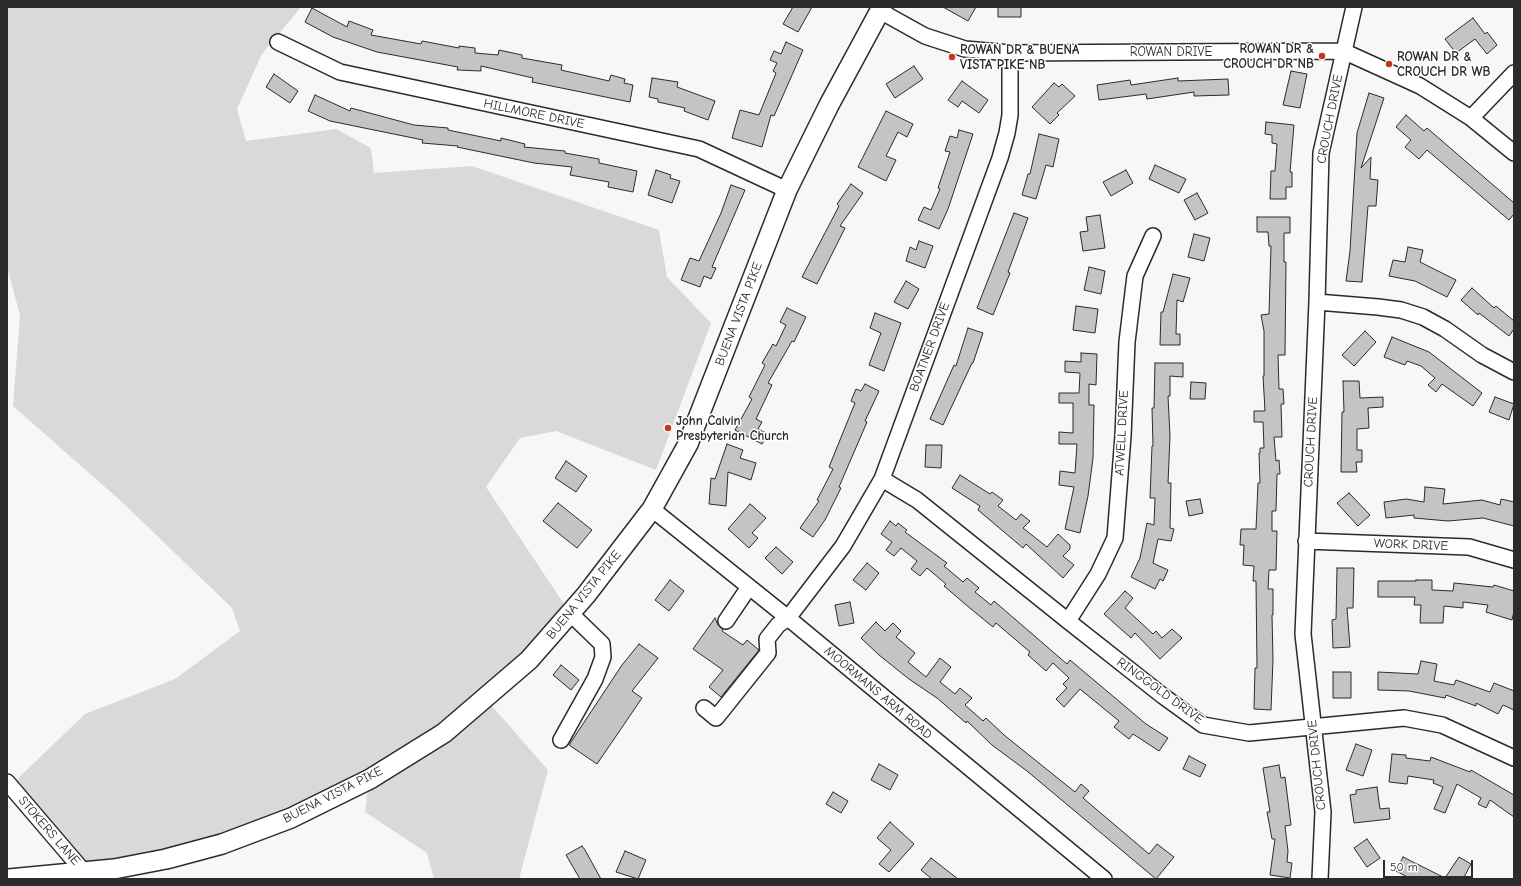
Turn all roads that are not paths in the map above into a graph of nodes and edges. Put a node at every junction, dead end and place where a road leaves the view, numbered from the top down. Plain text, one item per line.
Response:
1 (1354, 7) edge
2 (881, 9) edge
3 (278, 42) dead end
4 (1343, 51) junction
5 (1010, 53) junction
6 (1514, 73) edge
7 (1471, 118) junction
8 (1514, 153) edge
9 (787, 190) junction
10 (1153, 236) dead end
11 (1317, 302) junction
12 (1514, 372) edge
13 (882, 478) junction
14 (652, 509) junction
15 (1306, 541) junction
16 (1514, 560) edge
17 (749, 587) junction
18 (570, 613) junction
19 (788, 618) junction
20 (726, 621) dead end
21 (1068, 621) junction
22 (704, 708) dead end
23 (1312, 726) junction
24 (561, 740) dead end
25 (1514, 758) edge
26 (7, 782) edge
27 (87, 876) edge
28 (9, 879) edge
29 (1104, 879) edge
30 (1320, 879) edge

1 - 4 street, CROUCH DRIVE
2 - 5 street, ROWAN DRIVE
2 - 9 main road, BUENA VISTA PIKE
3 - 9 street, HILLMORE DRIVE
4 - 5 street, ROWAN DRIVE
4 - 7 street, ROWAN DRIVE
4 - 11 street, CROUCH DRIVE
5 - 13 street, BOATNER DRIVE
6 - 7 street
7 - 8 street, ROWAN DRIVE
9 - 14 main road, BUENA VISTA PIKE
10 - 21 street, ATWELL DRIVE
11 - 12 street
11 - 15 street, CROUCH DRIVE
13 - 19 street, BOATNER DRIVE
13 - 21 street, RINGGOLD DRIVE
14 - 17 street, MOORMANS ARM ROAD
14 - 18 main road, BUENA VISTA PIKE
15 - 16 street, WORK DRIVE
15 - 23 street, CROUCH DRIVE
17 - 19 street, MOORMANS ARM ROAD
17 - 20 street
18 - 24 street
18 - 27 main road, BUENA VISTA PIKE
19 - 22 street, BOATNER DRIVE
19 - 29 street, MOORMANS ARM ROAD
21 - 23 street, RINGGOLD DRIVE
23 - 25 street, RINGGOLD DRIVE
23 - 30 street, CROUCH DRIVE
26 - 27 street, STOKERS LANE
27 - 28 main road, BUENA VISTA PIKE

